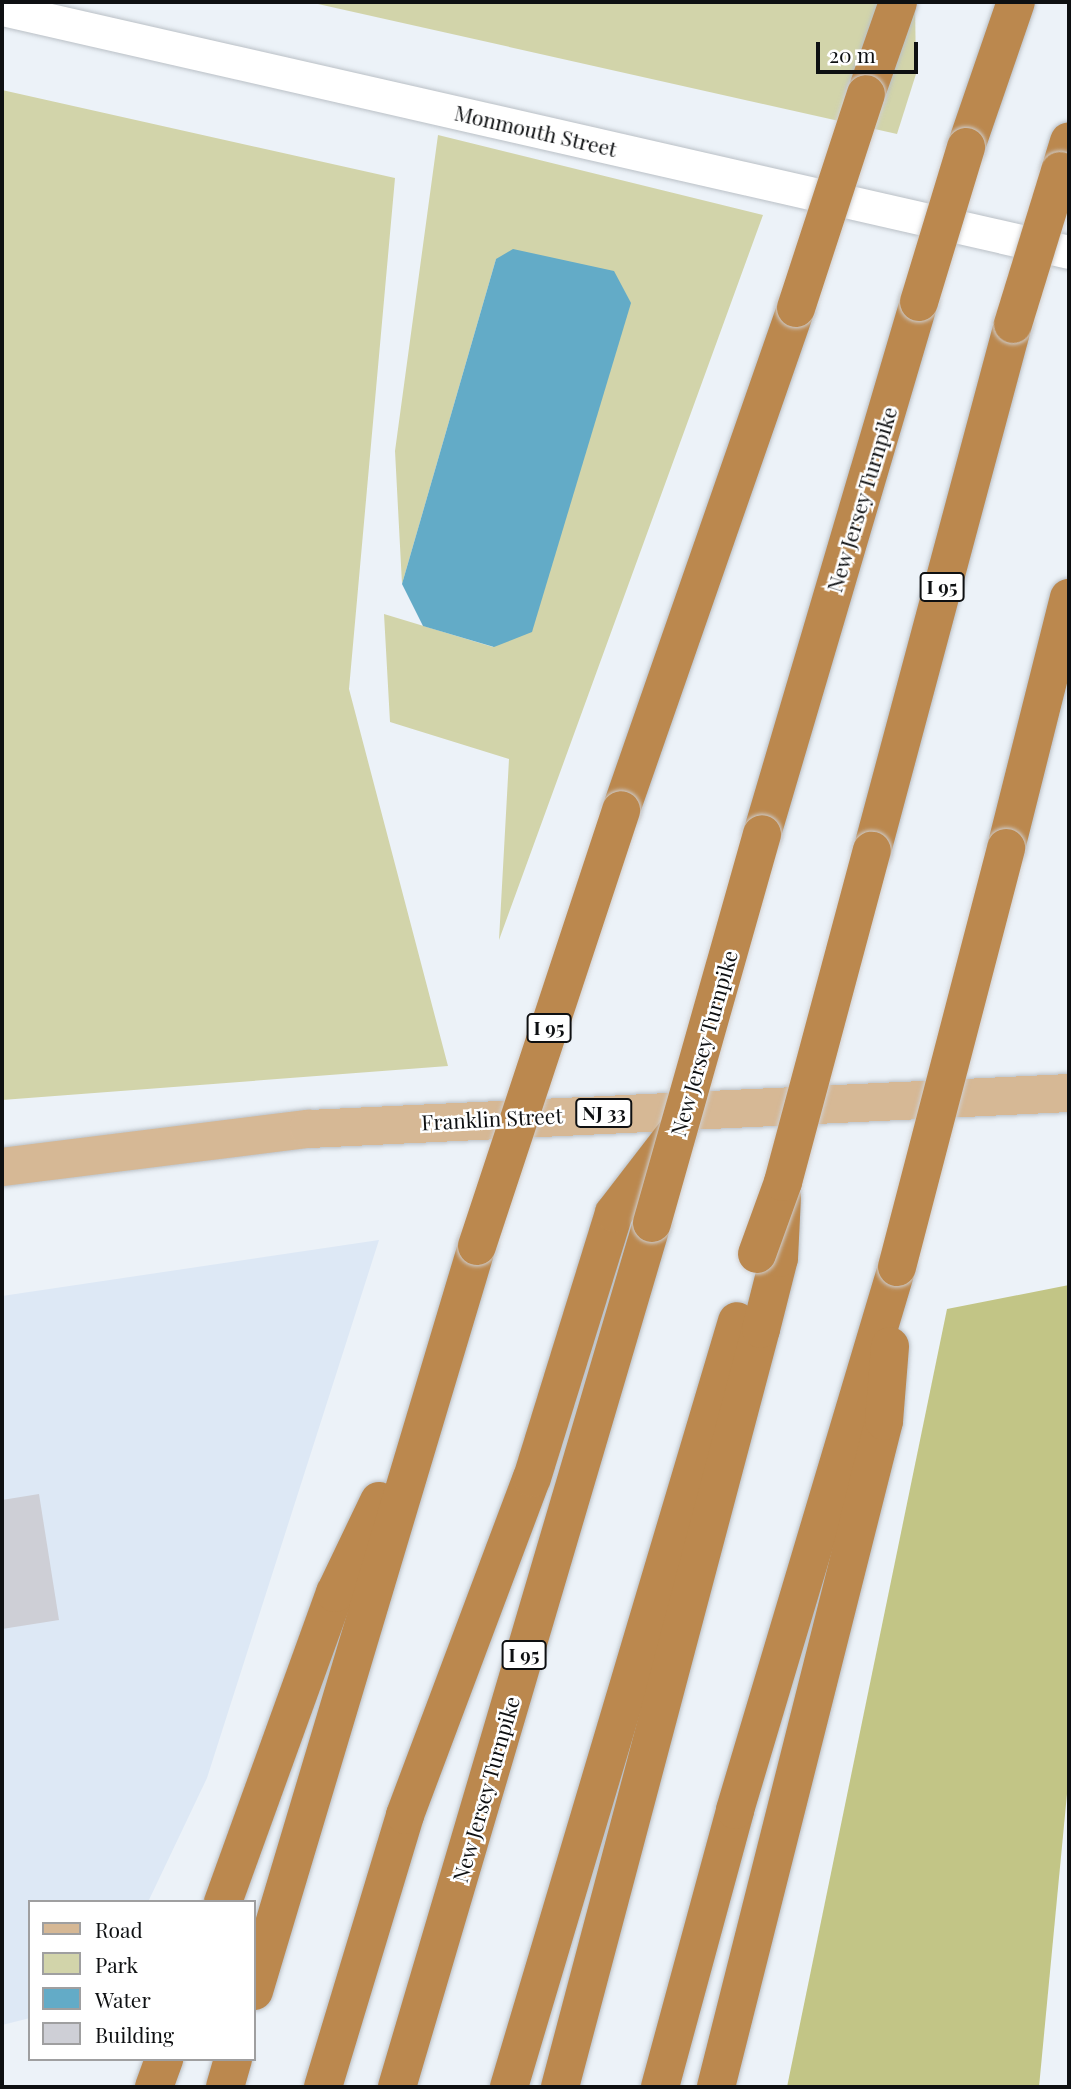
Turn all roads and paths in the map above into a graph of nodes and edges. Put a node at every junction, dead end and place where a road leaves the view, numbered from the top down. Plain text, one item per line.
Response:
1 (898, 2) edge
2 (1016, 2) edge
3 (2, 9) edge
4 (1064, 156) edge
5 (1069, 252) edge
6 (1069, 598) edge
7 (1069, 1093) edge
8 (679, 1129) junction
9 (2, 1167) edge
10 (768, 1256) junction
11 (897, 1267) junction
12 (442, 1366) junction
13 (224, 1900) edge
14 (256, 1984) edge
15 (163, 2061) edge
16 (232, 2061) edge
17 (154, 2087) edge
18 (225, 2087) edge
19 (323, 2087) edge
20 (397, 2087) edge
21 (509, 2087) edge
22 (560, 2087) edge
23 (660, 2087) edge
24 (716, 2087) edge

1 - 12 highway, I 95, bridge
2 - 8 highway, New Jersey Turnpike / I 95, bridge
3 - 5 street, Monmouth Street
4 - 10 highway, I 95, bridge
6 - 11 highway, bridge
7 - 9 main road, Franklin Street / NJ 33
8 - 19 highway
8 - 20 highway, New Jersey Turnpike / I 95, bridge
10 - 21 highway, I 95
10 - 22 highway
11 - 23 highway
11 - 24 highway
12 - 13 highway
12 - 14 highway, I 95
15 - 17 highway
16 - 18 highway

